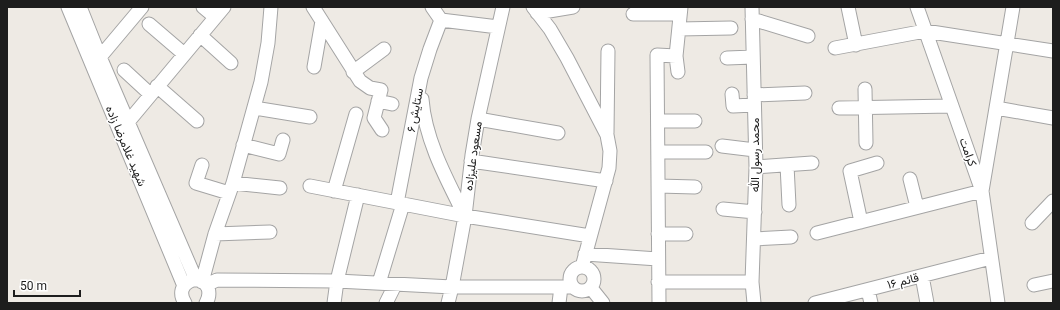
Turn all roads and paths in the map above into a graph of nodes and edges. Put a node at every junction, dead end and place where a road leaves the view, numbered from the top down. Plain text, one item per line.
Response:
1 (68, 7) edge
2 (80, 7) edge
3 (142, 7) edge
4 (203, 7) edge
5 (271, 7) edge
6 (432, 7) edge
7 (573, 7) edge
8 (848, 7) edge
9 (917, 7) edge
10 (1013, 7) edge
11 (502, 9) edge
12 (535, 10) edge
13 (681, 10) edge
14 (219, 12) edge
15 (320, 12) edge
16 (752, 13) edge
17 (633, 14) dead end
18 (442, 20) junction
19 (149, 24) dead end
20 (498, 27) junction
21 (731, 28) dead end
22 (679, 29) junction
23 (925, 31) junction
24 (200, 35) junction
25 (808, 36) dead end
26 (1007, 44) junction
27 (856, 45) junction
28 (835, 48) dead end
29 (384, 49) dead end
30 (608, 50) dead end
31 (1053, 51) edge
32 (184, 54) junction
33 (676, 56) junction
34 (753, 57) junction
35 (100, 58) junction
36 (728, 58) dead end
37 (231, 63) dead end
38 (314, 67) dead end
39 (124, 70) dead end
40 (353, 72) junction
41 (678, 72) dead end
42 (421, 78) junction
43 (865, 89) dead end
44 (154, 90) junction
45 (805, 92) dead end
46 (732, 100) dead end
47 (754, 100) junction
48 (378, 101) junction
49 (392, 104) dead end
50 (952, 106) junction
51 (254, 108) junction
52 (839, 108) dead end
53 (865, 108) junction
54 (996, 108) junction
55 (356, 114) dead end
56 (310, 118) dead end
57 (1053, 118) edge
58 (478, 119) junction
59 (197, 121) dead end
60 (658, 121) junction
61 (695, 121) dead end
62 (128, 122) junction
63 (382, 130) dead end
64 (558, 133) dead end
65 (607, 135) junction
66 (283, 140) dead end
67 (866, 144) dead end
68 (243, 145) junction
69 (722, 146) dead end
70 (755, 150) junction
71 (658, 152) junction
72 (706, 152) dead end
73 (471, 161) junction
74 (812, 163) dead end
75 (877, 163) dead end
76 (202, 165) dead end
77 (787, 165) junction
78 (756, 167) junction
79 (910, 179) dead end
80 (606, 181) junction
81 (310, 186) dead end
82 (658, 186) junction
83 (695, 187) dead end
84 (231, 188) junction
85 (280, 188) dead end
86 (334, 191) junction
87 (982, 191) junction
88 (358, 196) junction
89 (1053, 201) edge
90 (400, 204) junction
91 (789, 205) dead end
92 (917, 208) junction
93 (723, 209) dead end
94 (755, 212) junction
95 (465, 216) junction
96 (861, 222) junction
97 (1032, 223) dead end
98 (270, 232) dead end
99 (817, 233) dead end
100 (215, 234) junction
101 (658, 234) junction
102 (686, 234) dead end
103 (590, 236) junction
104 (791, 236) dead end
105 (754, 239) junction
106 (585, 254) junction
107 (991, 258) junction
108 (658, 259) junction
109 (582, 267) junction
110 (922, 276) junction
111 (337, 281) junction
112 (1053, 281) edge
113 (658, 282) junction
114 (752, 282) junction
115 (197, 283) junction
116 (379, 283) junction
117 (395, 285) junction
118 (1034, 285) dead end
119 (452, 286) junction
120 (566, 287) junction
121 (591, 288) junction
122 (868, 290) junction
123 (185, 303) edge
124 (206, 303) edge
125 (334, 303) edge
126 (386, 303) edge
127 (448, 303) edge
128 (560, 303) edge
129 (603, 303) edge
130 (659, 303) edge
131 (754, 303) edge
132 (818, 303) edge
133 (871, 303) edge
134 (927, 303) edge
135 (998, 303) edge

1 - 115 street, شهید غلامرضا زاده
2 - 35 street, شهید غلامرضا زاده
3 - 35 street
4 - 14 street
5 - 51 street
6 - 18 street
7 - 12 street
8 - 27 street
9 - 23 street, کرامت
10 - 26 street
11 - 20 street, مسعود علیزاده
12 - 65 street
13 - 17 street
13 - 22 street
14 - 24 street
15 - 38 street
15 - 40 street
16 - 25 street
16 - 34 street, محمد رسول الله
18 - 20 street
18 - 42 street, ستایش ۶
19 - 32 street
20 - 58 street, مسعود علیزاده
21 - 22 street
22 - 33 street
23 - 26 street
23 - 27 street
23 - 50 street, کرامت
24 - 32 street
24 - 37 street
26 - 31 street
26 - 54 street
27 - 28 street
29 - 40 street
30 - 65 street
32 - 44 street
33 - 41 street
33 - 60 street
34 - 36 street
34 - 47 street, محمد رسول الله
35 - 62 street, شهید غلامرضا زاده
39 - 44 street
40 - 48 street
42 - 90 street, ستایش ۶
42 - 95 street
43 - 53 street
44 - 59 street
44 - 62 street
45 - 47 street
46 - 47 street
47 - 70 street, محمد رسول الله
48 - 49 street
48 - 63 street
50 - 53 street
50 - 87 street, کرامت
51 - 56 street
51 - 68 street
52 - 53 street
53 - 67 street
54 - 57 street
54 - 87 street
55 - 86 street
58 - 64 street
58 - 73 street, مسعود علیزاده
60 - 61 street
60 - 71 street
62 - 115 street, شهید غلامرضا زاده
65 - 80 street
66 - 68 street
68 - 84 street
69 - 70 street
70 - 78 street, محمد رسول الله
71 - 72 street
71 - 82 street
73 - 80 street
73 - 95 street, مسعود علیزاده
74 - 77 street
75 - 96 street
76 - 84 street
77 - 78 street
77 - 91 street
78 - 94 street, محمد رسول الله
79 - 92 street
80 - 103 street
81 - 86 street
82 - 83 street
82 - 101 street
84 - 85 street
84 - 100 street
86 - 88 street
87 - 92 street
87 - 107 street, کرامت
88 - 90 street
88 - 111 street
89 - 97 street
90 - 95 street
90 - 116 street, ستایش ۶
92 - 96 street
93 - 94 street
94 - 105 street, محمد رسول الله
95 - 103 street
95 - 119 street, مسعود علیزاده
96 - 99 street
98 - 100 street
100 - 115 street
101 - 102 street
101 - 108 street
103 - 106 street
104 - 105 street
105 - 114 street, محمد رسول الله
106 - 108 street
106 - 109 street
107 - 110 street, قائم ۱۶
107 - 135 street, کرامت
108 - 113 street
109 - 120 street
109 - 121 street
110 - 122 street, قائم ۱۶
110 - 134 street
111 - 115 street
111 - 116 street
111 - 125 street
112 - 118 street
113 - 114 street
113 - 130 street
114 - 131 street, محمد رسول الله
115 - 123 street
115 - 124 street
116 - 117 street
117 - 119 street
117 - 126 street
119 - 120 street
119 - 127 street, مسعود علیزاده
120 - 121 street
120 - 128 street
121 - 129 street
122 - 132 street, قائم ۱۶
122 - 133 street

